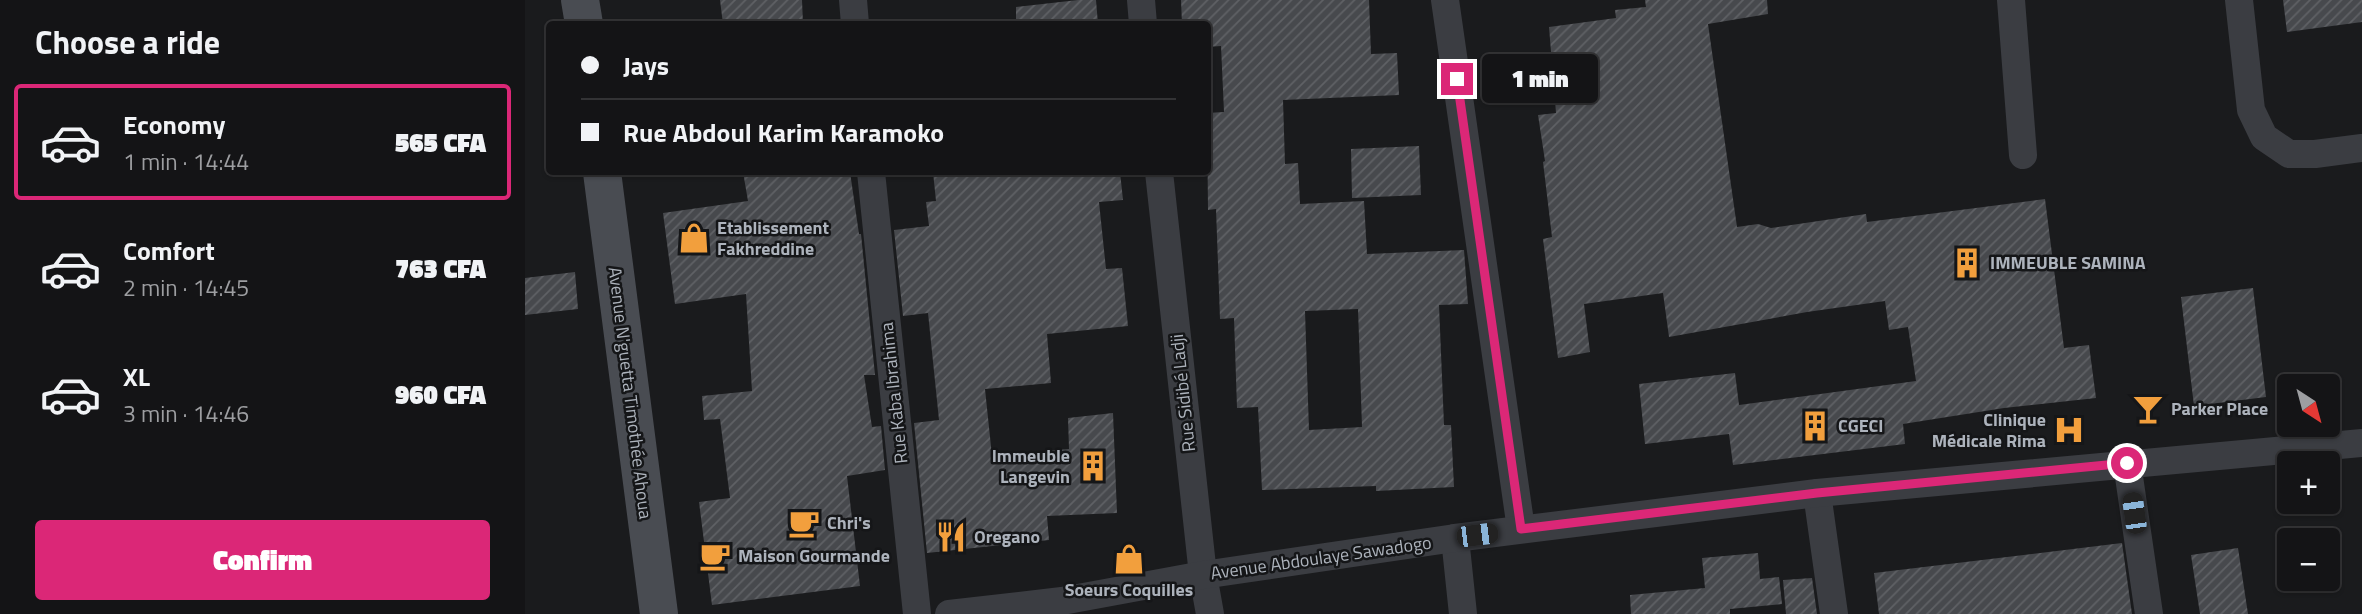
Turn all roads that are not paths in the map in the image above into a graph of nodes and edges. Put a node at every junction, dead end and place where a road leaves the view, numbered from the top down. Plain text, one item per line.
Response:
1 (580, 0) edge
2 (852, 0) edge
3 (1141, 0) edge
4 (1445, 0) edge
5 (2011, 0) edge
6 (2239, 0) edge
7 (583, 21) edge
8 (855, 21) edge
9 (1143, 21) edge
10 (2362, 148) edge
11 (2024, 155) dead end
12 (602, 175) edge
13 (871, 175) edge
14 (1159, 175) edge
15 (2362, 443) edge
16 (2127, 463) junction
17 (1817, 493) junction
18 (1521, 529) junction
19 (1455, 538) junction
20 (1203, 575) junction
21 (659, 614) edge
22 (916, 614) edge
23 (949, 614) edge
24 (1210, 614) edge
25 (1463, 614) edge
26 (1835, 614) edge
27 (2149, 614) edge

1 - 7 street
2 - 8 street
3 - 9 street
4 - 18 street
5 - 11 street
6 - 10 street
12 - 21 street, Avenue N'guetta Timothée Ahoua
13 - 22 street, Rue Kaba Ibrahima
14 - 20 street, Rue Sidibé Ladji
15 - 16 street, Avenue Abdoulaye Sawadogo
16 - 17 street, Avenue Abdoulaye Sawadogo
16 - 27 street
17 - 18 street, Avenue Abdoulaye Sawadogo
17 - 26 street
18 - 19 street, Avenue Abdoulaye Sawadogo
19 - 20 street, Avenue Abdoulaye Sawadogo
19 - 25 street
20 - 23 street, Avenue Abdoulaye Sawadogo
20 - 24 street, Rue Sidibé Ladji

